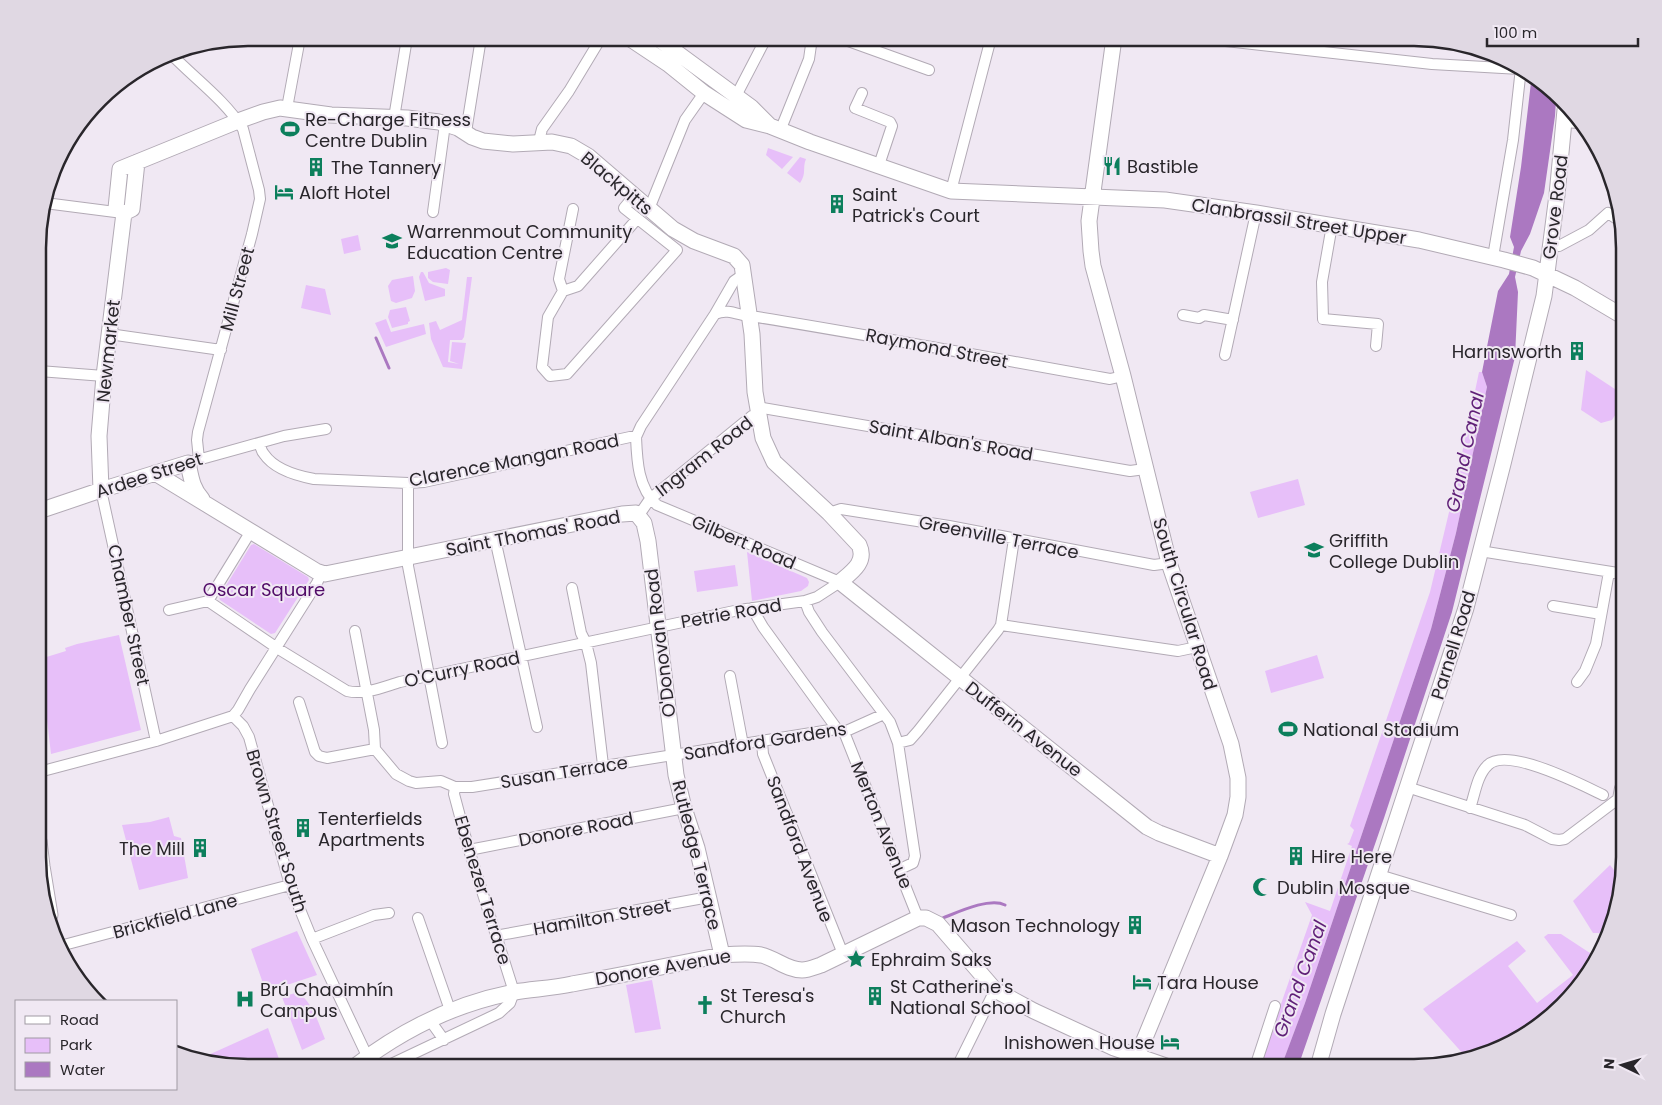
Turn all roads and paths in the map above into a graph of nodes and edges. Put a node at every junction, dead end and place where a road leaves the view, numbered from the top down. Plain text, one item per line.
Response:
1 (299, 46) edge
2 (405, 46) edge
3 (480, 46) edge
4 (596, 46) edge
5 (641, 46) edge
6 (668, 46) edge
7 (762, 46) edge
8 (811, 46) edge
9 (862, 46) edge
10 (989, 46) edge
11 (1113, 46) edge
12 (1271, 46) edge
13 (177, 60) edge
14 (1505, 68) edge
15 (929, 70) dead end
16 (1520, 77) edge
17 (704, 93) junction
18 (862, 93) dead end
19 (736, 96) junction
20 (287, 108) junction
21 (394, 118) junction
22 (1569, 119) edge
23 (238, 121) junction
24 (445, 124) junction
25 (775, 129) junction
26 (466, 132) junction
27 (540, 143) junction
28 (137, 162) joint
29 (879, 165) junction
30 (951, 190) junction
31 (634, 196) junction
32 (1092, 197) junction
33 (51, 204) edge
34 (573, 209) dead end
35 (649, 209) junction
36 (433, 212) dead end
37 (1256, 212) junction
38 (124, 213) junction
39 (1613, 216) edge
40 (637, 219) junction
41 (1332, 225) junction
42 (1551, 242) junction
43 (1498, 259) junction
44 (744, 274) junction
45 (1547, 274) junction
46 (563, 291) junction
47 (1616, 311) edge
48 (715, 314) junction
49 (1184, 315) dead end
50 (750, 317) junction
51 (1233, 320) junction
52 (109, 334) junction
53 (1376, 346) dead end
54 (221, 350) junction
55 (1226, 355) dead end
56 (46, 372) edge
57 (104, 376) junction
58 (1124, 376) junction
59 (757, 411) junction
60 (326, 428) dead end
61 (636, 437) junction
62 (260, 443) junction
63 (194, 461) junction
64 (1145, 469) junction
65 (155, 473) junction
66 (408, 483) junction
67 (101, 490) junction
68 (650, 499) junction
69 (210, 506) junction
70 (46, 509) edge
71 (829, 513) junction
72 (638, 515) junction
73 (250, 531) junction
74 (646, 531) joint
75 (1014, 539) junction
76 (495, 540) junction
77 (1480, 551) junction
78 (408, 558) junction
79 (1169, 563) junction
80 (1609, 572) junction
81 (1616, 573) edge
82 (322, 574) junction
83 (840, 582) junction
84 (572, 588) dead end
85 (208, 601) junction
86 (805, 601) junction
87 (1553, 606) dead end
88 (752, 608) junction
89 (169, 610) dead end
90 (1602, 614) junction
91 (1001, 625) junction
92 (658, 628) junction
93 (355, 631) dead end
94 (586, 643) junction
95 (276, 647) junction
96 (1197, 647) junction
97 (521, 656) junction
98 (730, 676) dead end
99 (430, 677) junction
100 (959, 678) junction
101 (1577, 682) dead end
102 (368, 691) junction
103 (299, 702) dead end
104 (884, 714) junction
105 (233, 716) junction
106 (537, 727) dead end
107 (841, 730) junction
108 (156, 741) junction
109 (762, 742) junction
110 (442, 743) dead end
111 (898, 743) junction
112 (743, 744) junction
113 (375, 749) junction
114 (673, 755) junction
115 (603, 765) junction
116 (46, 770) edge
117 (1407, 787) junction
118 (455, 788) junction
119 (1603, 796) dead end
120 (1616, 801) edge
121 (684, 808) junction
122 (1470, 808) junction
123 (469, 850) junction
124 (1220, 856) junction
125 (900, 869) junction
126 (1379, 875) junction
127 (290, 886) junction
128 (709, 897) junction
129 (389, 913) dead end
130 (1511, 915) dead end
131 (418, 918) dead end
132 (918, 918) junction
133 (495, 936) junction
134 (312, 939) junction
135 (66, 944) edge
136 (722, 954) junction
137 (842, 954) junction
138 (995, 990) junction
139 (514, 992) junction
140 (1275, 1006) dead end
141 (450, 1010) junction
142 (429, 1019) junction
143 (444, 1040) junction
144 (362, 1059) edge
145 (370, 1059) edge
146 (404, 1059) edge
147 (961, 1059) edge
148 (1130, 1059) edge
149 (1136, 1059) edge
150 (1257, 1059) edge
151 (1320, 1059) edge

1 - 20 street
2 - 21 street
3 - 26 street
4 - 27 street
5 - 17 street, Clanbrassil Street Upper
6 - 19 street
7 - 19 street
8 - 25 street
9 - 15 street
10 - 30 street
11 - 32 street, South Circular Road
12 - 14 street
13 - 23 street, Mill Street
16 - 43 street
17 - 25 street, Clanbrassil Street Upper
17 - 35 street
18 - 29 street
19 - 25 street
20 - 21 street, Blackpitts
20 - 23 street, Blackpitts
21 - 24 street, Blackpitts
22 - 42 street, Grove Road
23 - 28 street, Blackpitts
23 - 54 street, Mill Street
24 - 26 street, Blackpitts
24 - 36 street
25 - 29 street, Clanbrassil Street Upper
26 - 27 street, Blackpitts
27 - 31 street, Blackpitts
28 - 38 street, Newmarket
29 - 30 street, Clanbrassil Street Upper
30 - 32 street, Clanbrassil Street Upper
31 - 35 street, Blackpitts
31 - 40 street
32 - 37 street, Clanbrassil Street Upper
32 - 58 street, South Circular Road
33 - 38 street
34 - 46 street
35 - 44 street, Blackpitts
37 - 41 street, Clanbrassil Street Upper
37 - 51 street
38 - 52 street, Newmarket
39 - 42 street
40 - 46 street
40 - 46 street
41 - 43 street, Clanbrassil Street Upper
41 - 53 street
42 - 45 street, Grove Road
43 - 45 street, Clanbrassil Street Upper
44 - 48 street, Clarence Mangan Road
44 - 50 street
45 - 47 street, Clanbrassil Street Upper
45 - 77 street, Parnell Road
48 - 50 street
48 - 61 street, Clarence Mangan Road
49 - 51 street
50 - 58 street, Raymond Street
50 - 59 street
51 - 55 street
52 - 54 street
52 - 57 street, Newmarket
54 - 63 street, Mill Street
56 - 57 street
57 - 67 street, Newmarket
58 - 64 street, South Circular Road
59 - 64 street, Saint Alban's Road
59 - 68 street, Ingram Road
59 - 71 street
60 - 62 street, Ardee Street
61 - 66 street, Clarence Mangan Road
61 - 68 street
62 - 63 street, Ardee Street
62 - 66 street, Clarence Mangan Road
63 - 65 street, Ardee Street
63 - 69 street
64 - 79 street, South Circular Road
65 - 67 street, Ardee Street
65 - 69 street
66 - 78 street
67 - 70 street, Ardee Street
67 - 108 street, Chamber Street
68 - 72 street, Ingram Road
68 - 83 street, Gilbert Road
69 - 73 street
71 - 75 street, Greenville Terrace
71 - 83 street
72 - 74 street, Saint Thomas' Road
72 - 76 street, Saint Thomas' Road
73 - 82 street
73 - 85 street
74 - 92 street, O'Donovan Road
75 - 79 street, Greenville Terrace
75 - 91 street
76 - 78 street, Saint Thomas' Road
76 - 97 street
77 - 80 street
77 - 117 street, Parnell Road
78 - 82 street, Saint Thomas' Road
78 - 99 street
79 - 96 street, South Circular Road
80 - 81 street
80 - 90 street
82 - 95 street
83 - 86 street, Petrie Road
83 - 100 street, Dufferin Avenue
84 - 94 street
85 - 89 street
85 - 95 street
86 - 88 street, Petrie Road
86 - 104 street
87 - 90 street
88 - 92 street, Petrie Road
88 - 107 street, Merton Avenue
90 - 101 street
91 - 96 street
91 - 100 street
92 - 94 street, O'Curry Road
92 - 114 street, O'Donovan Road
93 - 102 street
94 - 97 street, O'Curry Road
94 - 115 street
95 - 102 street, O'Curry Road
95 - 105 street
96 - 124 street, South Circular Road
97 - 99 street, O'Curry Road
97 - 106 street
98 - 112 street
99 - 102 street, O'Curry Road
99 - 110 street
100 - 111 street
100 - 124 street, Dufferin Avenue
102 - 113 street
103 - 113 street
104 - 107 street, Sandford Gardens
104 - 111 street
105 - 108 street
105 - 127 street, Brown Street South
107 - 109 street, Sandford Gardens
107 - 125 street, Merton Avenue
108 - 116 street
109 - 112 street, Sandford Gardens
109 - 137 street, Sandford Avenue
111 - 125 street
112 - 114 street, Sandford Gardens
113 - 118 street
114 - 115 street, Susan Terrace
114 - 121 street, Rutledge Terrace
115 - 118 street, Susan Terrace
117 - 122 street
117 - 126 street, Parnell Road
118 - 123 street, Ebenezer Terrace
119 - 122 street
120 - 122 street
121 - 123 street, Donore Road
121 - 128 street, Rutledge Terrace
123 - 133 street, Ebenezer Terrace
124 - 149 street, South Circular Road
125 - 132 street, Merton Avenue
126 - 130 street
126 - 151 street, Parnell Road
127 - 134 street, Brown Street South
127 - 135 street, Brickfield Lane
128 - 133 street, Hamilton Street
128 - 136 street, Rutledge Terrace
129 - 134 street
131 - 141 street
132 - 137 street, Donore Avenue
132 - 138 street
133 - 139 street, Ebenezer Terrace
134 - 144 street, Brown Street South
136 - 137 street, Donore Avenue
136 - 139 street, Donore Avenue
138 - 147 street
138 - 148 street
139 - 141 street, Donore Avenue
139 - 143 street
140 - 150 street
141 - 142 street, Donore Avenue
142 - 143 street
142 - 145 street, Donore Avenue
143 - 146 street

